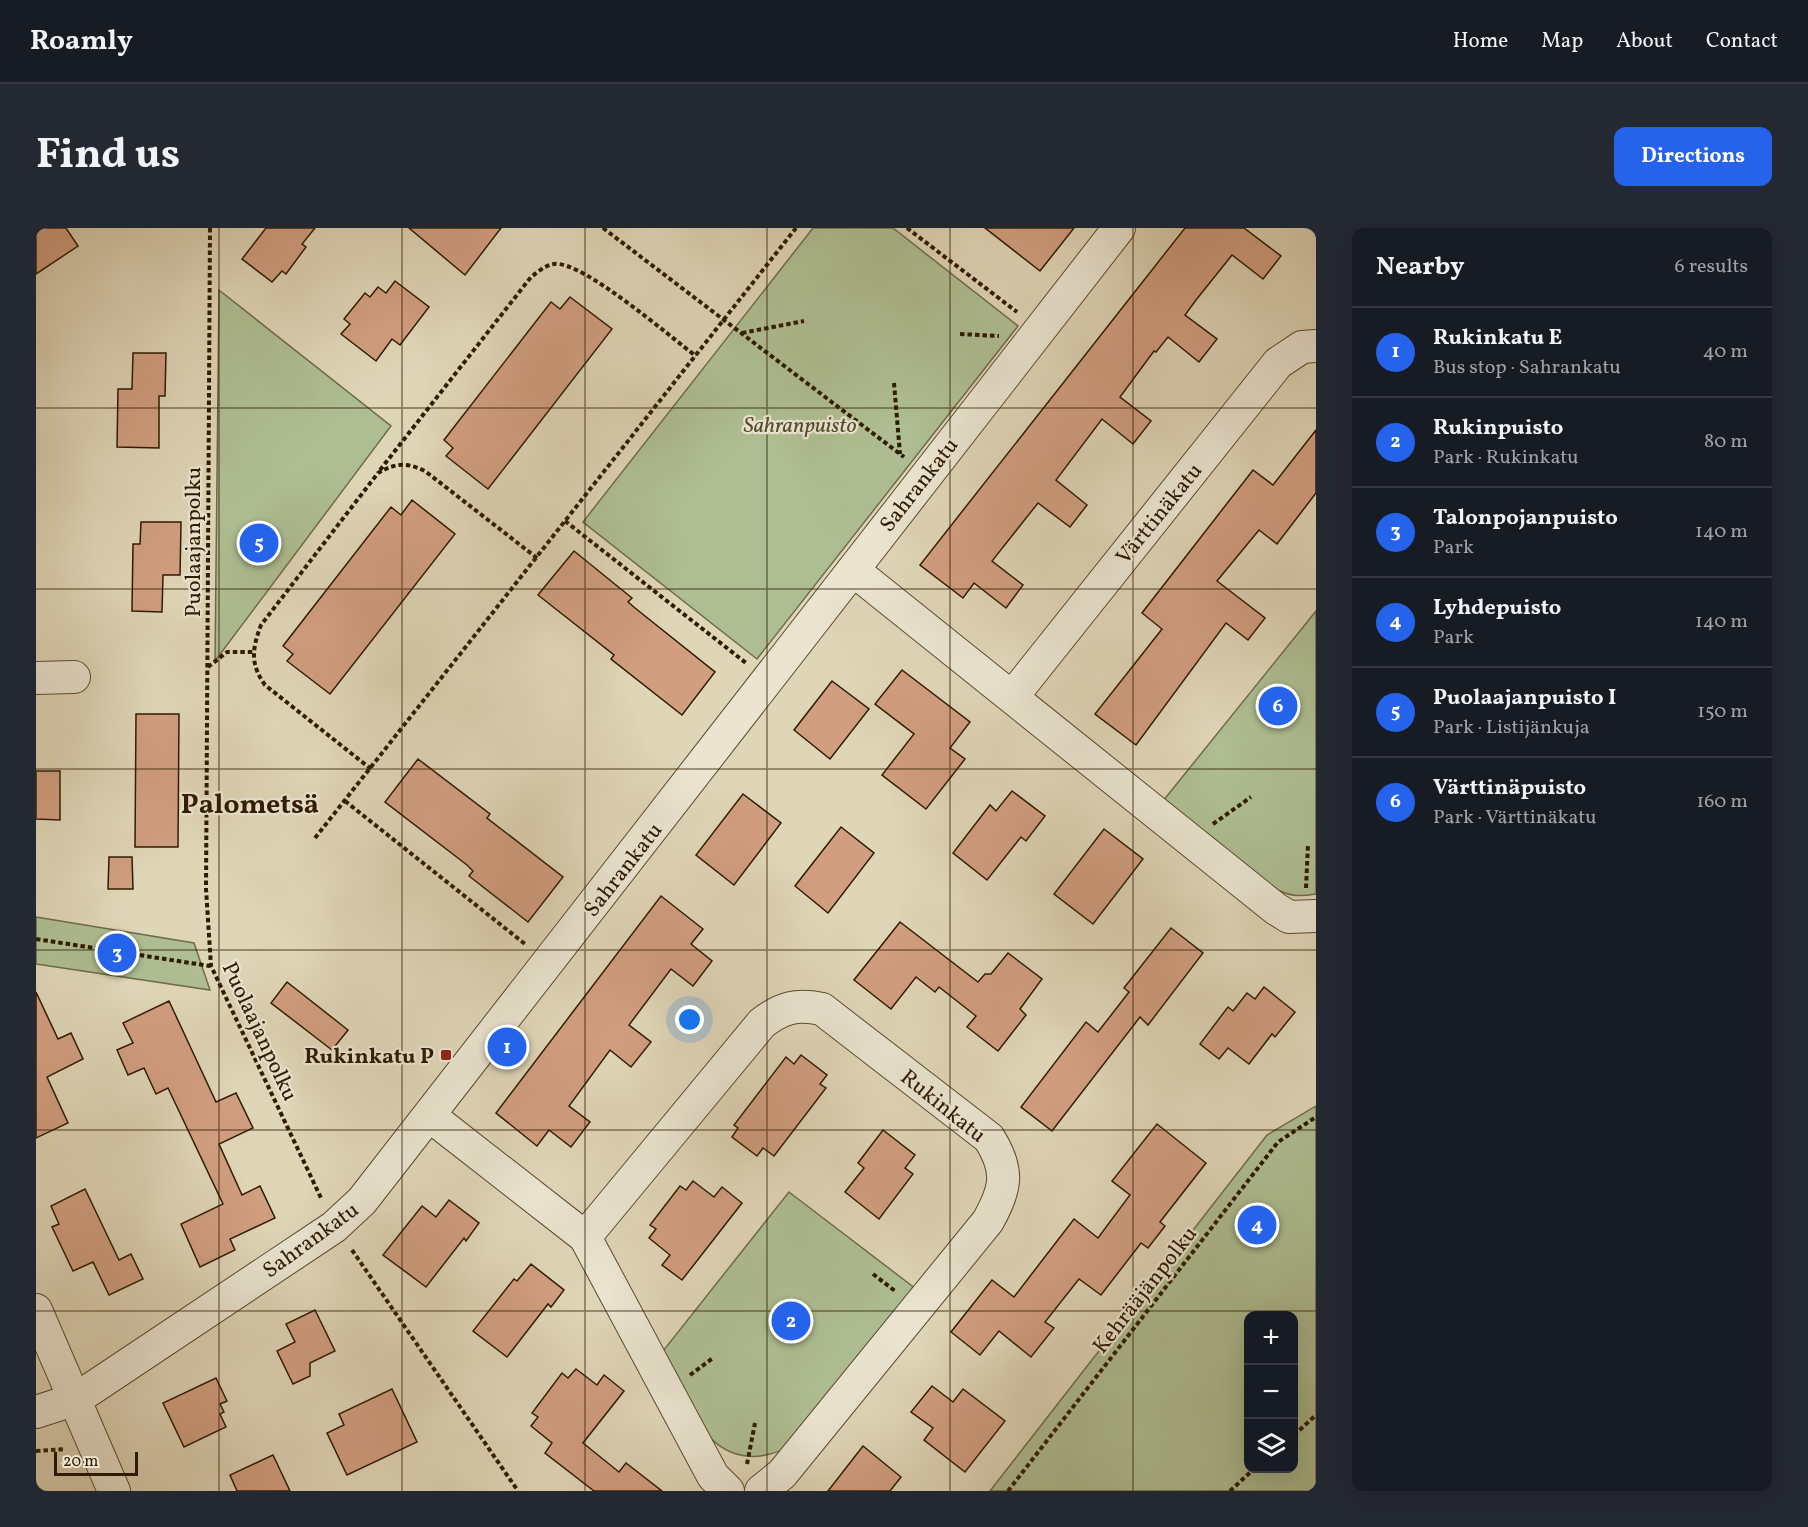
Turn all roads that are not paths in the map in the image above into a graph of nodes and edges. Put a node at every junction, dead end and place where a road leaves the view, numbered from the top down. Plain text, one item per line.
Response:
1 (1119, 228) edge
2 (1316, 346) edge
3 (853, 570) junction
4 (74, 677) dead end
5 (36, 678) edge
6 (1011, 697) junction
7 (1310, 917) edge
8 (430, 1116) junction
9 (585, 1237) junction
10 (36, 1310) edge
11 (76, 1399) junction
12 (36, 1412) edge
13 (745, 1483) edge
14 (114, 1491) edge

1 - 3 street, Sahrankatu
2 - 6 street, Värttinäkatu
3 - 6 street
3 - 8 street, Sahrankatu
4 - 5 street
6 - 7 street
8 - 9 street
8 - 11 street, Sahrankatu
9 - 13 street
9 - 13 street, Rukinkatu
10 - 11 street
11 - 12 street, Sahrankatu
11 - 14 street

